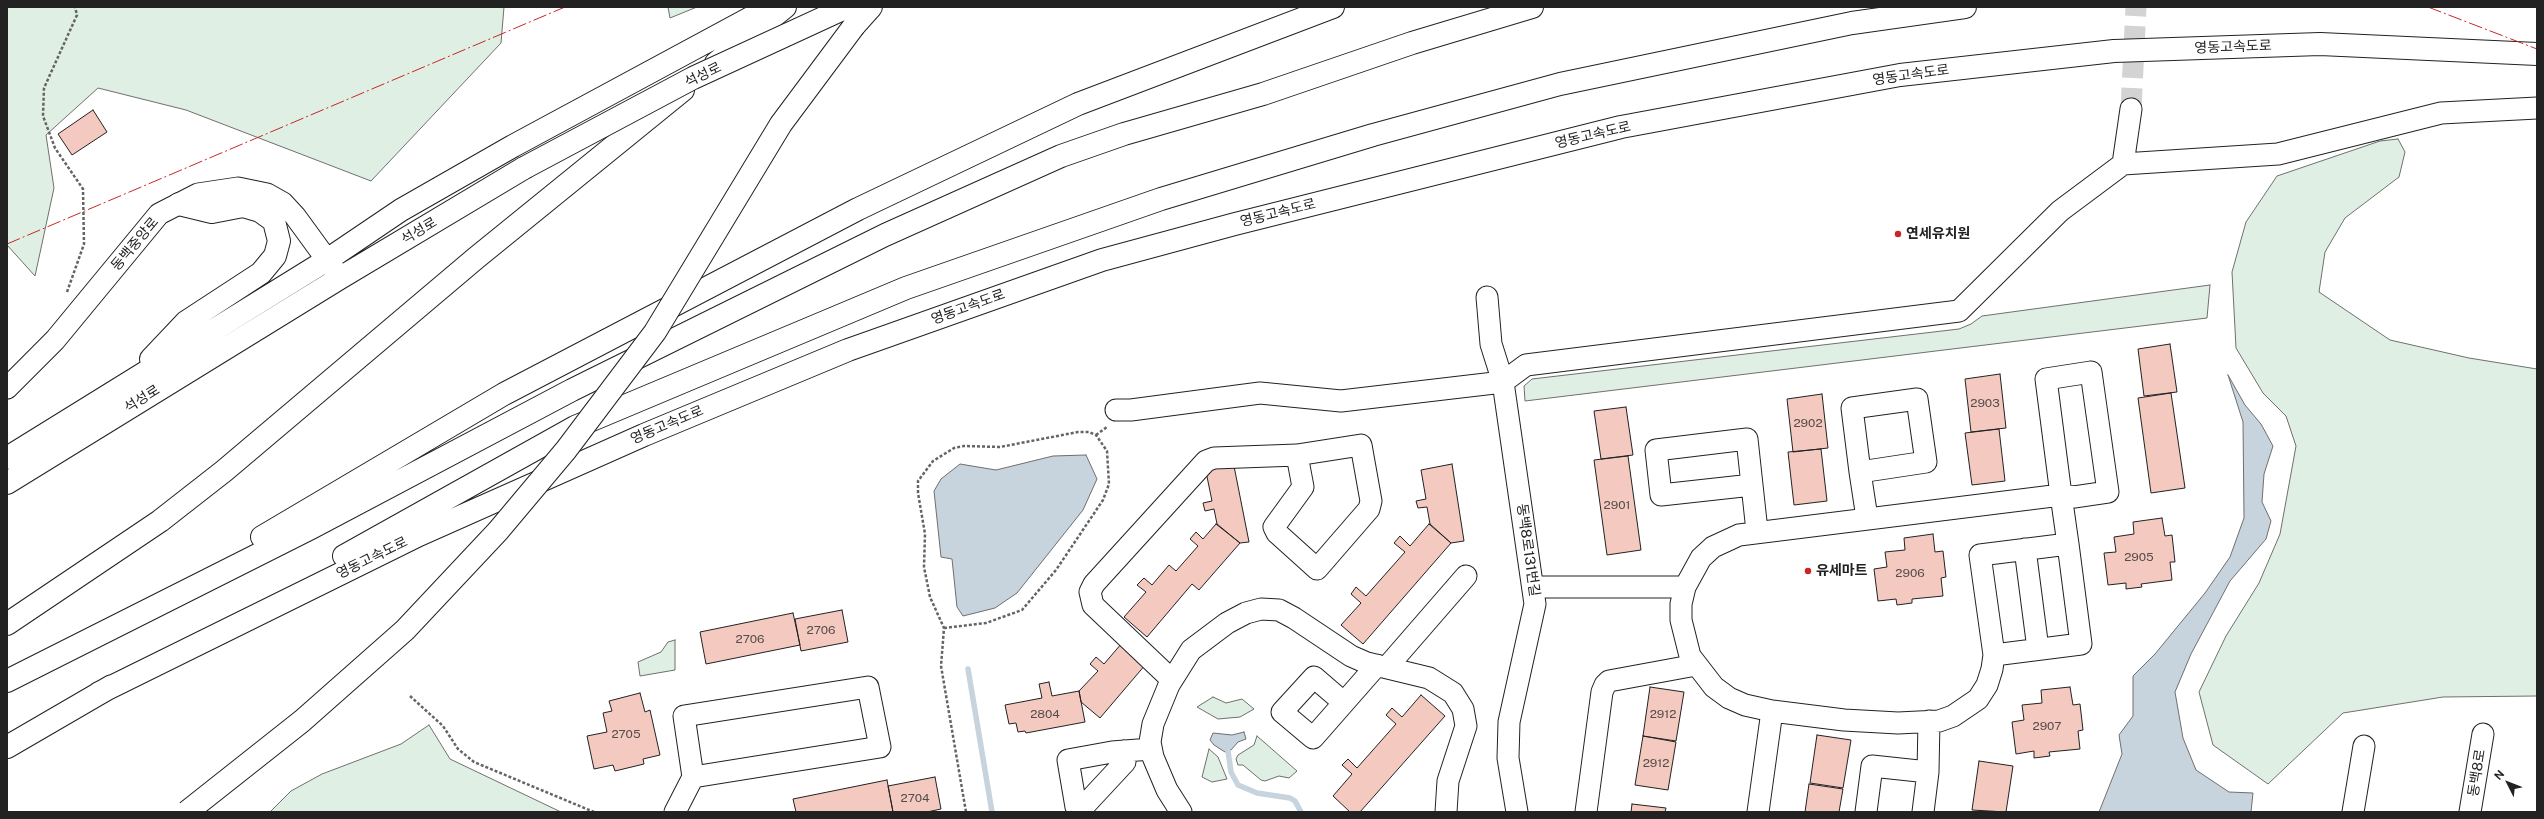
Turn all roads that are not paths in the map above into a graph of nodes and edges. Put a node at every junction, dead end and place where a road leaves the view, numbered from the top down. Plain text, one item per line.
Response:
1 (772, 7) edge
2 (785, 7) edge
3 (871, 7) edge
4 (1333, 7) edge
5 (1532, 7) edge
6 (1965, 7) edge
7 (850, 16) edge
8 (2537, 54) edge
9 (2537, 108) edge
10 (2131, 109) tunnel mouth
11 (2123, 164) junction
12 (179, 204) junction
13 (327, 260) junction
14 (340, 278) junction
15 (1487, 297) dead end
16 (130, 381) junction
17 (1503, 382) junction
18 (7, 388) edge
19 (1116, 410) dead end
20 (1297, 454) junction
21 (7, 458) edge
22 (1860, 472) dead end
23 (7, 483) edge
24 (1752, 485) junction
25 (2061, 495) junction
26 (1867, 518) junction
27 (1758, 531) junction
28 (2068, 544) junction
29 (2024, 549) junction
30 (1466, 576) dead end
31 (1534, 587) junction
32 (1686, 587) junction
33 (7, 624) edge
34 (90, 639) junction
35 (2038, 649) junction
36 (1994, 655) junction
37 (1696, 665) junction
38 (1382, 666) junction
39 (1172, 680) junction
40 (7, 681) edge
41 (99, 693) junction
42 (1343, 702) dead end
43 (1772, 711) junction
44 (1929, 721) junction
45 (2483, 734) dead end
46 (2364, 746) dead end
47 (7, 747) edge
48 (1151, 749) junction
49 (1124, 751) dead end
50 (1928, 772) junction
51 (693, 777) junction
52 (187, 812) edge
53 (675, 812) edge
54 (1181, 812) edge
55 (1446, 812) edge
56 (1517, 812) edge
57 (1586, 812) edge
58 (1758, 812) edge
59 (1866, 812) edge
60 (1923, 812) edge
61 (2353, 812) edge
62 (2470, 812) edge

1 - 13 highway
2 - 33 highway
3 - 7 highway
4 - 34 highway
5 - 34 highway
6 - 41 highway, 영동고속도로
7 - 14 highway, 석성로, bridge
7 - 52 highway, bridge
8 - 41 highway, 영동고속도로
9 - 11 street
10 - 11 street
11 - 17 street
12 - 13 street, 동백중앙로
12 - 16 highway
12 - 18 street, 동백중앙로
13 - 14 street, 동백중앙로
13 - 16 highway
14 - 23 highway, 석성로
15 - 17 street, 동백8로131번길
16 - 21 highway
17 - 19 street
17 - 31 street, 동백8로131번길
20 - 20 street
20 - 39 street
22 - 26 street
24 - 24 street
24 - 27 street
25 - 25 street
25 - 26 street
25 - 28 street
26 - 27 street
27 - 32 street
28 - 29 street
28 - 35 street
29 - 35 street
29 - 36 street
30 - 38 street
31 - 32 street
31 - 56 street, 동백8로131번길
32 - 37 street
34 - 40 highway
35 - 36 street
36 - 44 street
37 - 43 street
37 - 57 street
38 - 39 street
38 - 42 street
38 - 55 street
39 - 48 street
41 - 47 highway, 영동고속도로
43 - 44 street
43 - 58 street
44 - 50 street
45 - 62 street, 동백8로
46 - 61 street
48 - 49 street
48 - 54 street
50 - 59 street
50 - 60 street
51 - 51 street
51 - 53 street

